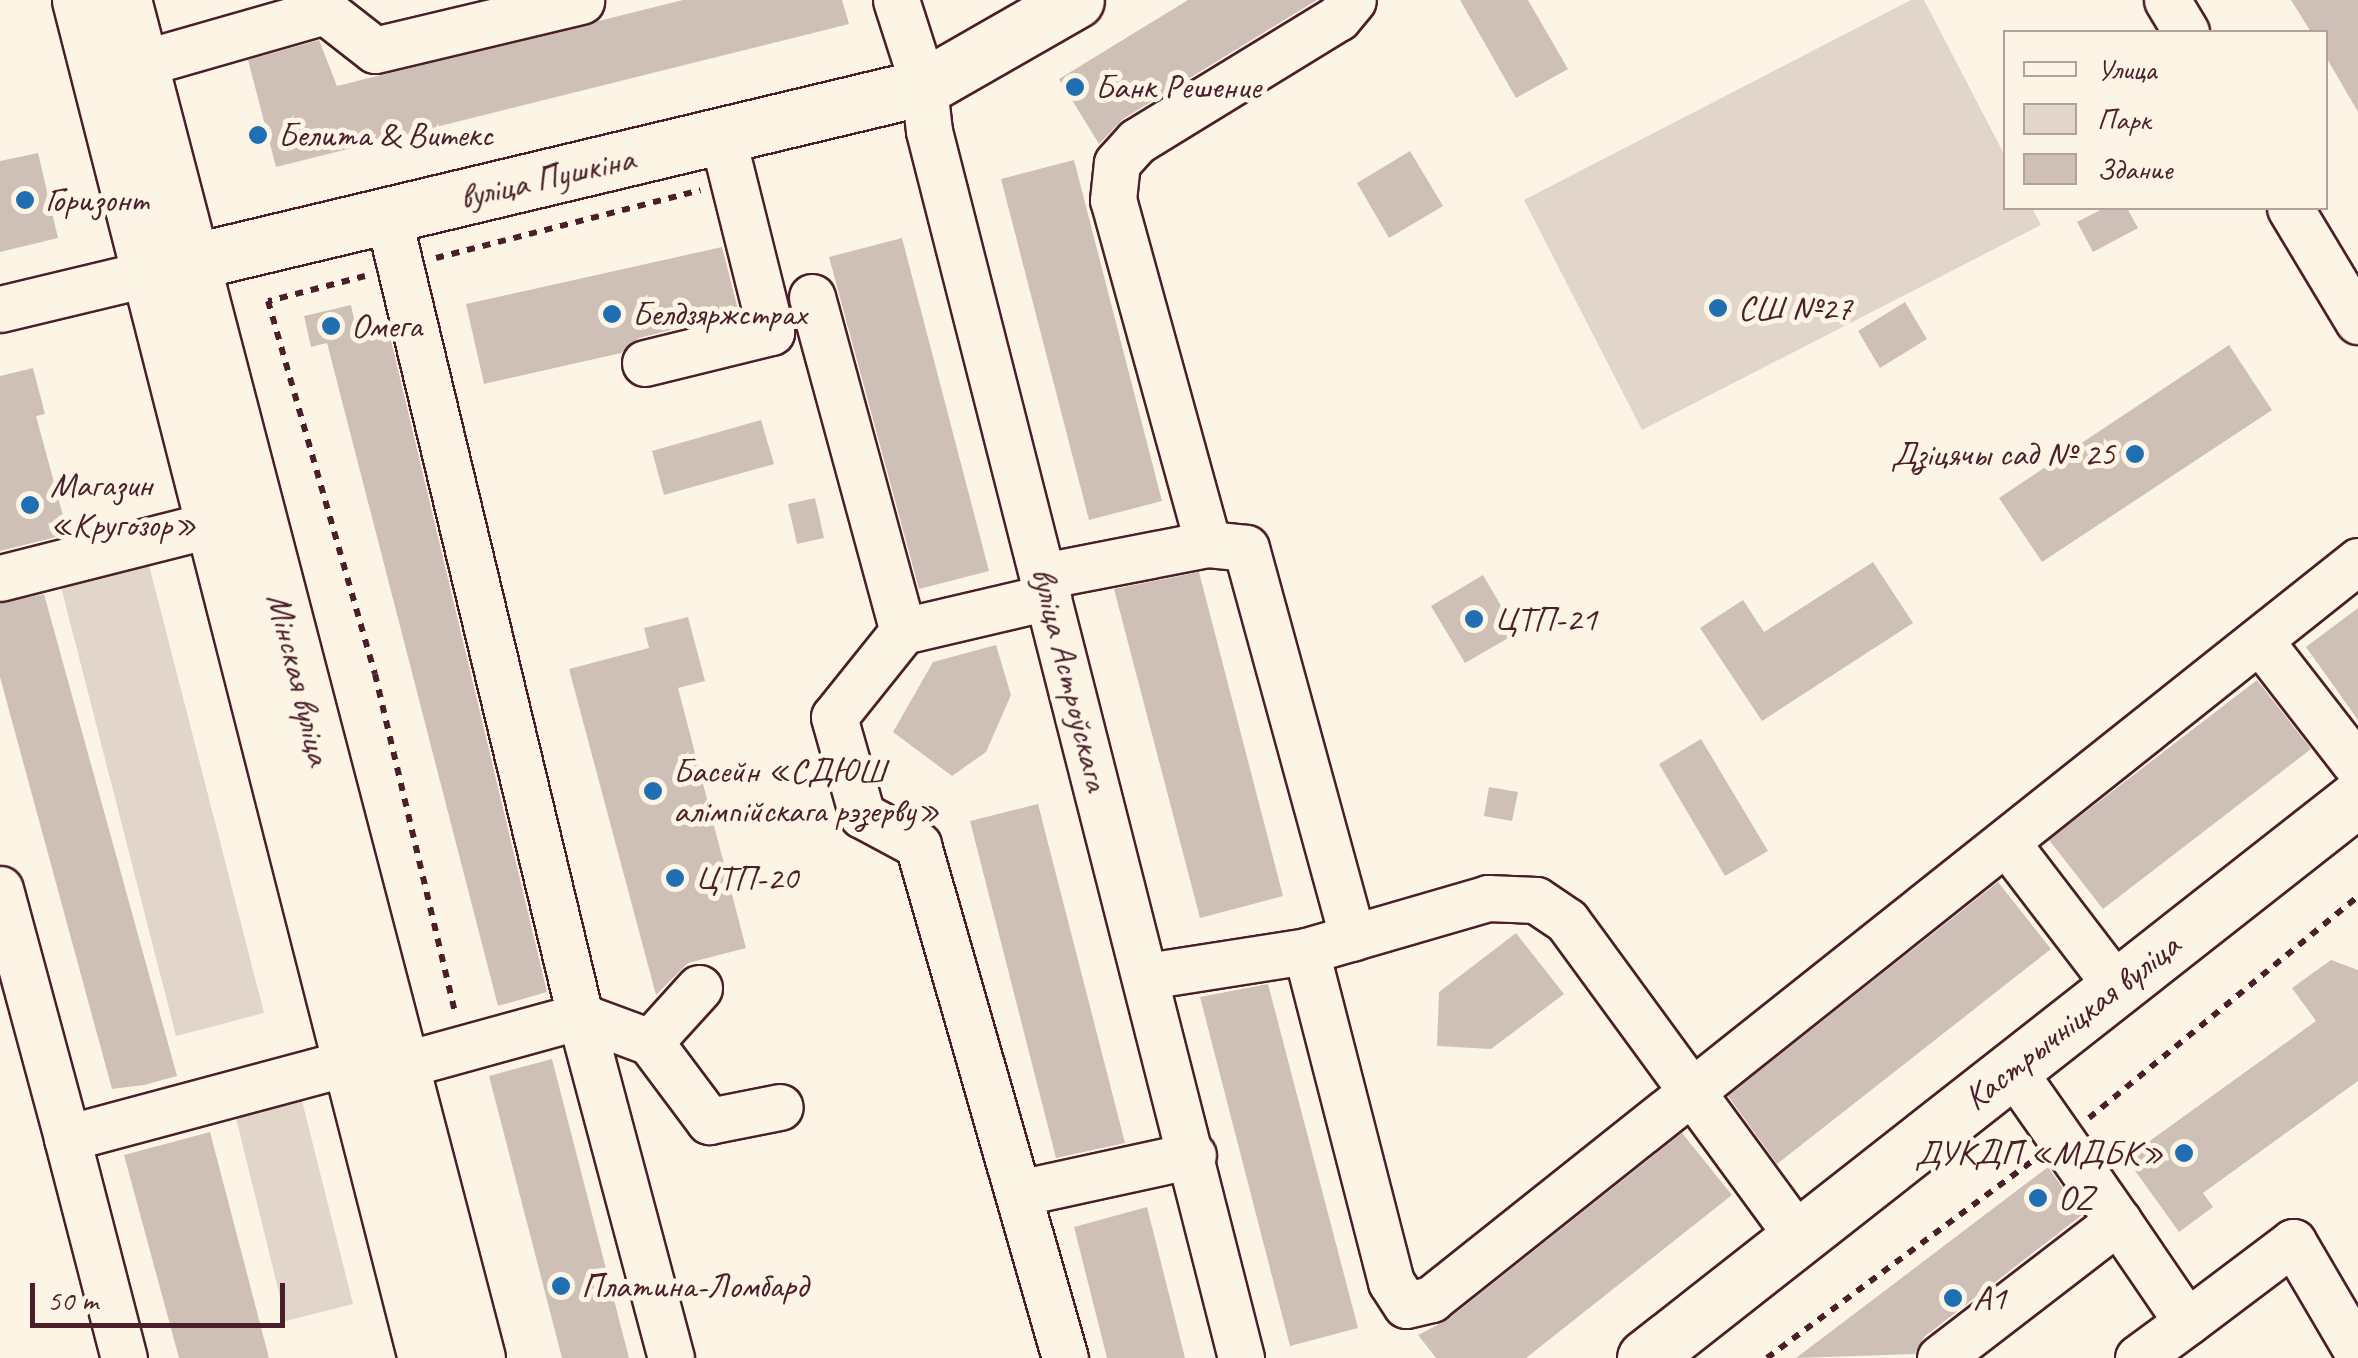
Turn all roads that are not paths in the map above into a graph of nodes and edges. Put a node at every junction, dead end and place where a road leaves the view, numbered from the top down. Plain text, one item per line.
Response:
1 (80, 0) edge
2 (123, 0) edge
3 (896, 0) edge
4 (1076, 0) edge
5 (1352, 0) edge
6 (2166, 0) edge
7 (581, 1) edge
8 (331, 4) edge
9 (2185, 30) edge
10 (140, 64) junction
11 (924, 87) junction
12 (722, 136) junction
13 (2291, 210) edge
14 (388, 216) junction
15 (172, 267) junction
16 (812, 297) dead end
17 (0, 309) edge
18 (2358, 321) edge
19 (645, 363) dead end
20 (214, 524) junction
21 (1208, 544) junction
22 (2358, 561) edge
23 (0, 578) edge
24 (1046, 586) junction
25 (903, 631) junction
26 (2261, 642) junction
27 (2358, 767) edge
28 (2358, 798) edge
29 (2007, 843) junction
30 (0, 889) edge
31 (1353, 938) junction
32 (1306, 951) junction
33 (1147, 976) junction
34 (2117, 986) junction
35 (699, 988) dead end
36 (580, 1016) junction
37 (650, 1042) junction
38 (374, 1064) junction
39 (2012, 1069) junction
40 (1692, 1092) junction
41 (780, 1106) dead end
42 (67, 1138) junction
43 (1193, 1155) junction
44 (1019, 1193) junction
45 (2118, 1221) junction
46 (1798, 1237) junction
47 (2187, 1322) junction
48 (2358, 1353) edge
49 (124, 1358) edge
50 (426, 1358) edge
51 (477, 1358) edge
52 (671, 1358) edge
53 (1065, 1358) edge
54 (1242, 1358) edge
55 (1645, 1358) edge
56 (1940, 1358) edge
57 (2138, 1358) edge

1 - 15 main road, Мінская вуліца
2 - 10 main road, Мінская вуліца
3 - 11 street, вуліца Астроўскага
4 - 11 main road, вуліца Пушкіна
5 - 21 street
6 - 9 street
7 - 8 street
8 - 10 street
10 - 15 main road, Мінская вуліца
11 - 12 main road, вуліца Пушкіна
11 - 24 street, вуліца Астроўскага
12 - 14 main road, вуліца Пушкіна
12 - 19 street
13 - 18 street
14 - 15 main road, вуліца Пушкіна
14 - 36 street
15 - 17 street, вуліца Пушкіна
15 - 20 main road, Мінская вуліца
15 - 38 main road, Мінская вуліца
16 - 25 street
20 - 23 street
20 - 38 main road, Мінская вуліца
21 - 24 street
21 - 31 street
22 - 26 street
24 - 25 street
24 - 33 street, вуліца Астроўскага
25 - 44 street
26 - 27 street
26 - 29 street
28 - 34 main road, Кастрычніцкая вуліца
29 - 34 street
29 - 40 street
30 - 42 street
31 - 32 street
31 - 40 street
32 - 33 street
32 - 40 street
33 - 43 street, вуліца Астроўскага
34 - 39 main road, Кастрычніцкая вуліца
35 - 37 street
36 - 37 street
36 - 38 street
36 - 52 street
37 - 41 street
38 - 42 street
38 - 50 main road, Мінская вуліца
38 - 51 main road, Мінская вуліца
39 - 45 street
39 - 46 main road, Кастрычніцкая вуліца
40 - 46 street
42 - 49 street
43 - 44 street
43 - 54 street, вуліца Астроўскага
44 - 53 street
45 - 47 street
45 - 56 street
46 - 55 main road, Кастрычніцкая вуліца
47 - 48 street
47 - 57 street

